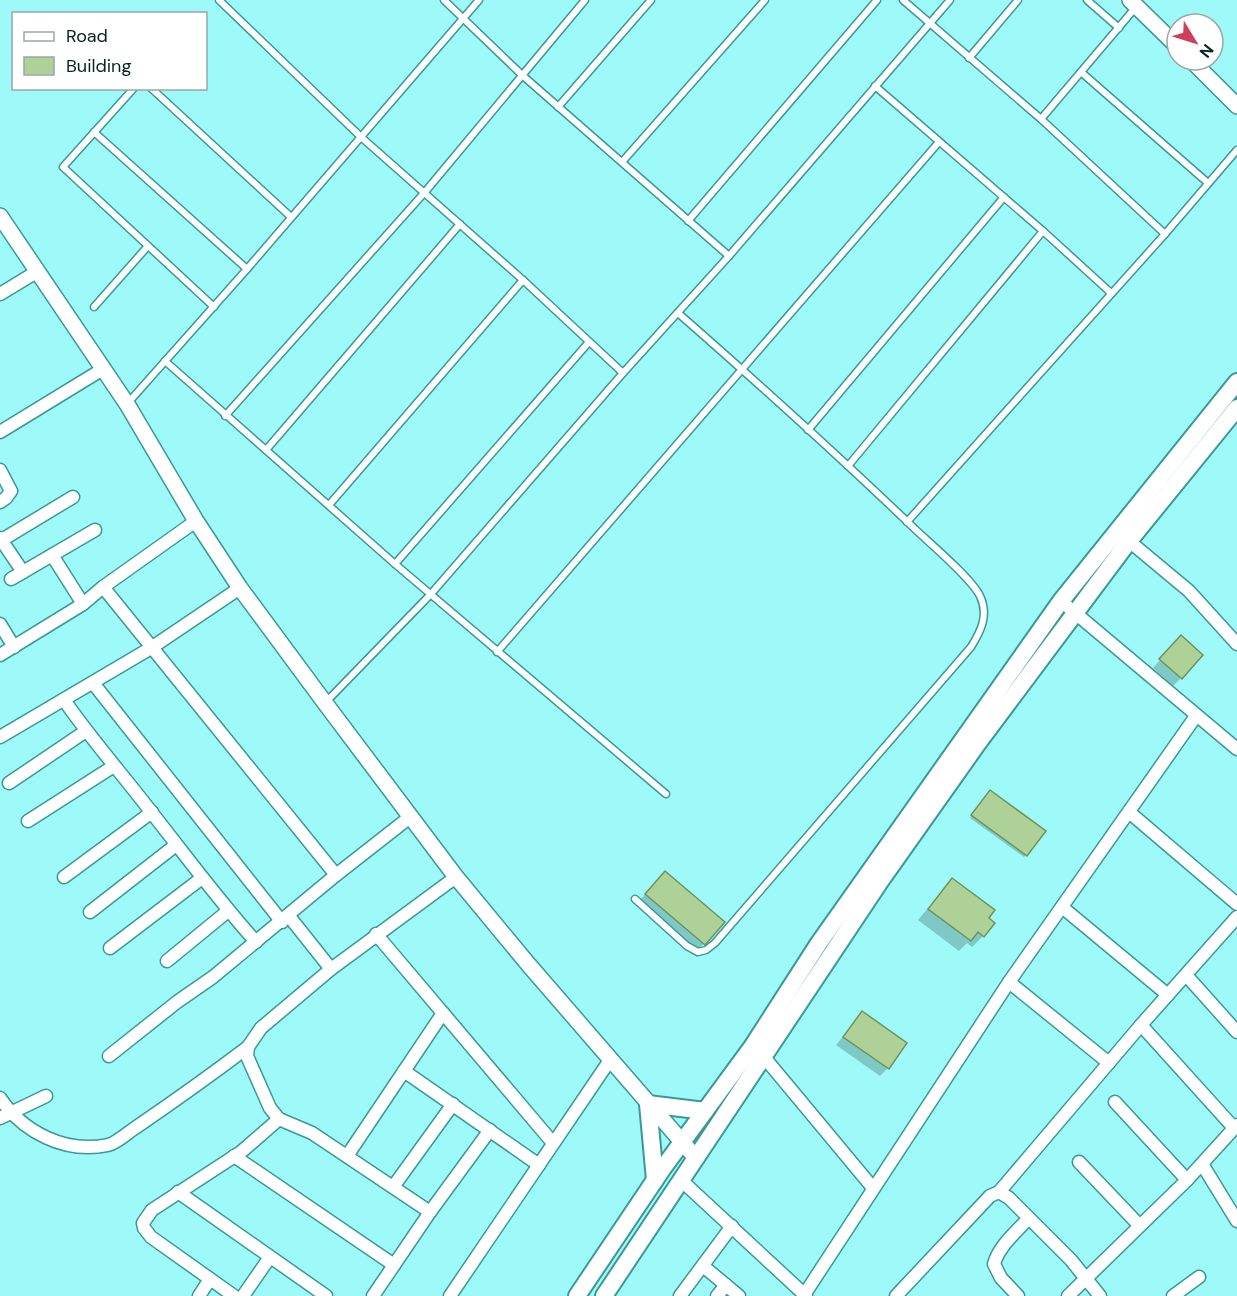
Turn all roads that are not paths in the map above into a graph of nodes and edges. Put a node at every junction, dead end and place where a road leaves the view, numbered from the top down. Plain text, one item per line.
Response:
1 (219, 0) edge
2 (444, 0) edge
3 (479, 0) edge
4 (585, 0) edge
5 (651, 0) edge
6 (765, 0) edge
7 (877, 0) edge
8 (903, 0) edge
9 (950, 0) edge
10 (1018, 0) edge
11 (1087, 0) edge
12 (1134, 3) edge
13 (463, 19) junction
14 (930, 23) junction
15 (1119, 28) junction
16 (1165, 34) edge
17 (969, 58) junction
18 (1081, 72) junction
19 (1203, 72) edge
20 (522, 75) junction
21 (875, 86) junction
22 (132, 90) edge
23 (153, 90) edge
24 (1237, 106) edge
25 (558, 107) junction
26 (1041, 119) junction
27 (94, 132) junction
28 (361, 137) junction
29 (939, 142) junction
30 (1237, 150) edge
31 (622, 162) junction
32 (1208, 183) junction
33 (425, 192) junction
34 (1004, 197) junction
35 (0, 216) edge
36 (291, 217) junction
37 (688, 221) junction
38 (460, 224) junction
39 (1043, 231) junction
40 (1165, 234) junction
41 (148, 246) junction
42 (729, 256) junction
43 (247, 269) junction
44 (38, 271) junction
45 (523, 280) junction
46 (1111, 292) junction
47 (0, 294) edge
48 (94, 307) dead end
49 (214, 307) junction
50 (678, 313) junction
51 (589, 342) junction
52 (165, 361) junction
53 (103, 369) junction
54 (743, 370) junction
55 (624, 373) junction
56 (1237, 382) edge
57 (127, 404) junction
58 (1228, 410) edge
59 (225, 416) junction
60 (808, 430) junction
61 (0, 432) edge
62 (266, 450) junction
63 (848, 466) junction
64 (0, 470) edge
65 (73, 497) dead end
66 (0, 502) edge
67 (329, 505) junction
68 (196, 521) junction
69 (907, 522) junction
70 (95, 530) dead end
71 (1, 540) edge
72 (1129, 541) junction
73 (52, 555) junction
74 (395, 564) junction
75 (23, 572) junction
76 (11, 579) dead end
77 (103, 587) junction
78 (240, 588) junction
79 (430, 595) junction
80 (1062, 602) junction
81 (84, 604) junction
82 (1076, 613) junction
83 (0, 624) edge
84 (1237, 644) edge
85 (14, 647) junction
86 (151, 648) junction
87 (497, 652) junction
88 (0, 655) edge
89 (93, 683) junction
90 (64, 700) junction
91 (325, 703) junction
92 (1196, 716) junction
93 (86, 731) junction
94 (0, 737) edge
95 (1237, 750) edge
96 (114, 766) junction
97 (9, 783) dead end
98 (666, 794) dead end
99 (152, 812) junction
100 (1129, 812) junction
101 (410, 817) junction
102 (28, 821) dead end
103 (176, 844) junction
104 (336, 875) junction
105 (64, 877) dead end
106 (456, 877) junction
107 (202, 878) junction
108 (635, 898) dead end
109 (1237, 904) edge
110 (1062, 907) junction
111 (228, 911) junction
112 (90, 912) dead end
113 (1237, 917) edge
114 (285, 918) junction
115 (376, 934) junction
116 (256, 942) junction
117 (110, 948) dead end
118 (167, 961) dead end
119 (332, 969) junction
120 (1186, 975) junction
121 (1009, 982) junction
122 (1168, 995) junction
123 (443, 1013) junction
124 (1141, 1025) junction
125 (1237, 1032) edge
126 (248, 1047) junction
127 (109, 1056) dead end
128 (764, 1057) junction
129 (610, 1060) junction
130 (1109, 1063) junction
131 (404, 1071) junction
132 (46, 1095) dead end
133 (0, 1098) edge
134 (1115, 1102) dead end
135 (453, 1104) junction
136 (648, 1104) junction
137 (705, 1111) junction
138 (5, 1115) edge
139 (279, 1119) junction
140 (1235, 1126) edge
141 (490, 1130) junction
142 (682, 1142) junction
143 (553, 1143) junction
144 (234, 1156) junction
145 (347, 1156) junction
146 (696, 1158) junction
147 (1079, 1162) dead end
148 (1202, 1164) junction
149 (539, 1165) junction
150 (655, 1180) junction
151 (1187, 1180) junction
152 (682, 1181) junction
153 (393, 1187) junction
154 (873, 1188) junction
155 (178, 1192) junction
156 (999, 1192) junction
157 (430, 1212) junction
158 (1028, 1219) junction
159 (1237, 1221) edge
160 (1139, 1225) junction
161 (732, 1226) junction
162 (270, 1257) junction
163 (394, 1265) junction
164 (703, 1266) junction
165 (1086, 1277) junction
166 (1199, 1277) dead end
167 (210, 1279) junction
168 (726, 1285) junction
169 (319, 1294) edge
170 (805, 1295) edge
171 (199, 1296) edge
172 (234, 1296) edge
173 (243, 1296) edge
174 (373, 1296) edge
175 (450, 1296) edge
176 (577, 1296) edge
177 (604, 1296) edge
178 (681, 1296) edge
179 (717, 1296) edge
180 (739, 1296) edge
181 (896, 1296) edge
182 (1018, 1296) edge
183 (1068, 1296) edge
184 (1100, 1296) edge
185 (1173, 1296) edge

1 - 28 lane
2 - 13 lane
3 - 13 lane
4 - 20 lane
5 - 25 lane
6 - 31 lane
7 - 37 lane
8 - 14 lane
9 - 14 lane
10 - 17 lane
11 - 15 lane
12 - 15 lane
12 - 16 street
13 - 20 lane
13 - 28 lane
14 - 17 lane
14 - 21 lane
15 - 18 lane
17 - 26 lane
18 - 26 lane
18 - 32 lane
19 - 24 street
20 - 25 lane
20 - 33 lane
21 - 29 lane
21 - 42 lane
22 - 27 lane
23 - 36 lane
25 - 31 lane
26 - 40 lane
27 - 41 lane
27 - 43 lane
28 - 33 lane
28 - 36 lane
29 - 34 lane
29 - 54 lane
30 - 32 lane
31 - 37 lane
32 - 40 lane
33 - 38 lane
33 - 59 lane
34 - 39 lane
34 - 60 lane
35 - 44 street
36 - 43 lane
37 - 42 lane
38 - 45 lane
38 - 62 lane
39 - 46 lane
39 - 63 lane
40 - 46 lane
41 - 48 lane
41 - 49 lane
42 - 50 lane
43 - 49 lane
44 - 47 street
44 - 53 street
45 - 51 lane
45 - 67 lane
46 - 69 lane
49 - 52 lane
50 - 54 lane
50 - 55 lane
51 - 55 lane
51 - 74 lane
52 - 57 lane
52 - 59 lane
53 - 57 street
53 - 61 street
54 - 60 lane
54 - 87 lane
55 - 79 lane
56 - 58 main road
57 - 68 street
58 - 72 main road
58 - 80 main road
59 - 62 lane
60 - 63 lane
62 - 67 lane
63 - 69 lane
64 - 66 street
65 - 71 street
67 - 74 lane
68 - 77 street
68 - 78 street
69 - 108 lane
70 - 73 street
71 - 75 street
72 - 82 main road
72 - 84 street
73 - 75 street
73 - 81 street
74 - 79 lane
75 - 76 street
77 - 81 street
77 - 86 street
78 - 86 street
78 - 91 street
79 - 87 lane
79 - 91 lane
80 - 82 street
80 - 137 main road
81 - 85 street
82 - 92 street
82 - 128 main road
83 - 85 street
85 - 88 street
86 - 89 street
86 - 104 street
87 - 98 lane
89 - 90 street
89 - 114 street
90 - 93 street
90 - 94 street
91 - 101 street
92 - 95 street
92 - 100 street
93 - 96 street
93 - 97 street
96 - 99 street
96 - 102 street
99 - 103 street
99 - 105 street
100 - 109 street
100 - 110 street
101 - 104 street
101 - 106 street
103 - 107 street
103 - 112 street
104 - 114 street
106 - 115 street
106 - 129 street
107 - 111 street
107 - 117 street
110 - 121 street
110 - 122 street
111 - 116 street
111 - 118 street
113 - 120 street
114 - 116 street
114 - 119 street
115 - 119 street
115 - 123 street
116 - 127 street
119 - 126 street
120 - 122 street
120 - 125 street
121 - 130 street
121 - 154 street
122 - 124 street
123 - 131 street
123 - 143 street
124 - 130 street
124 - 140 street
126 - 138 street
126 - 139 street
128 - 146 main road
128 - 154 street
129 - 136 street
129 - 143 street
130 - 156 street
131 - 135 street
131 - 145 street
132 - 138 street
133 - 138 street
134 - 151 street
135 - 141 street
135 - 153 street
136 - 137 main road
136 - 142 street
136 - 150 main road
137 - 142 main road
139 - 144 street
139 - 145 street
140 - 148 street
141 - 149 street
141 - 157 street
142 - 146 street
142 - 150 main road
143 - 149 street
144 - 155 street
144 - 163 street
145 - 153 street
146 - 152 main road
147 - 160 street
148 - 151 street
148 - 159 street
149 - 175 street
150 - 176 main road
151 - 160 street
152 - 161 street
152 - 177 main road
153 - 157 street
154 - 170 street
155 - 162 street
155 - 167 street
156 - 158 street
156 - 181 street
157 - 163 street
158 - 165 street
158 - 182 street
160 - 165 street
161 - 164 street
161 - 170 street
162 - 169 street
162 - 173 street
163 - 174 street
164 - 168 street
164 - 178 street
165 - 183 street
165 - 184 street
166 - 185 street
167 - 171 street
167 - 172 street
168 - 179 street
168 - 180 street

